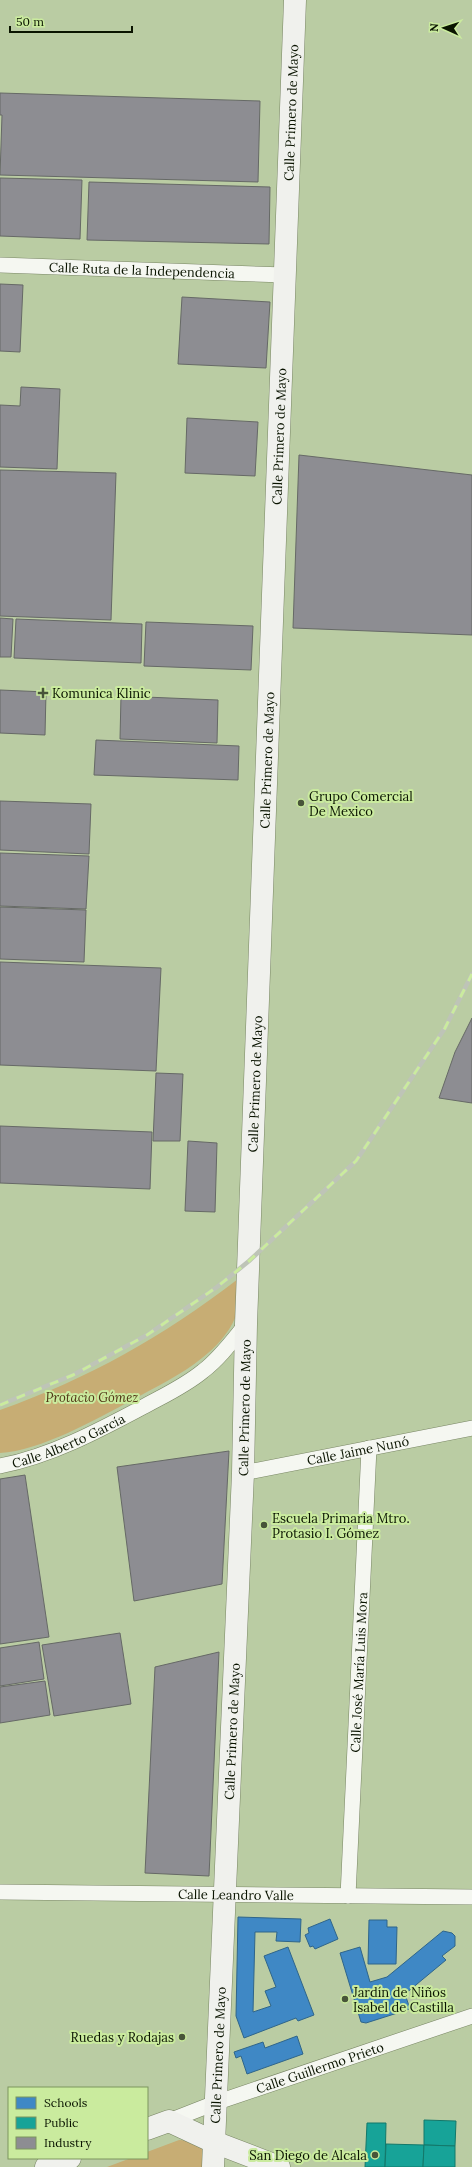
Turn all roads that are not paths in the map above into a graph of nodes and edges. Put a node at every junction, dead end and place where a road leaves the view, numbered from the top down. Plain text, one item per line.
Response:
1 (295, 0) edge
2 (0, 264) edge
3 (285, 275) junction
4 (246, 1324) junction
5 (472, 1428) edge
6 (369, 1448) junction
7 (0, 1466) edge
8 (243, 1473) junction
9 (0, 1892) edge
10 (225, 1895) junction
11 (348, 1896) junction
12 (472, 1897) edge
13 (472, 2016) edge
14 (214, 2103) junction
15 (169, 2121) junction
16 (148, 2129) edge
17 (214, 2142) junction
18 (67, 2159) edge
19 (46, 2167) edge
20 (213, 2167) edge
21 (279, 2167) edge

1 - 3 main road, Calle Primero de Mayo
2 - 3 street, Calle Ruta de la Independencia
3 - 4 main road, Calle Primero de Mayo
4 - 7 street, Calle Alberto García
4 - 8 main road, Calle Primero de Mayo
5 - 6 street, Calle Jaime Nunó
6 - 8 street, Calle Jaime Nunó
6 - 11 street, Calle José María Luis Mora
8 - 10 main road, Calle Primero de Mayo
9 - 10 street, Calle Leandro Valle
10 - 11 street, Calle Leandro Valle
10 - 14 main road, Calle Primero de Mayo
11 - 12 street, Calle Leandro Valle
13 - 14 street, Calle Guillermo Prieto
14 - 15 street, Calle Guillermo Prieto
14 - 17 main road, Calle Primero de Mayo
15 - 16 main road
15 - 17 main road
17 - 20 main road, Calle Primero de Mayo
17 - 21 main road
18 - 19 main road

